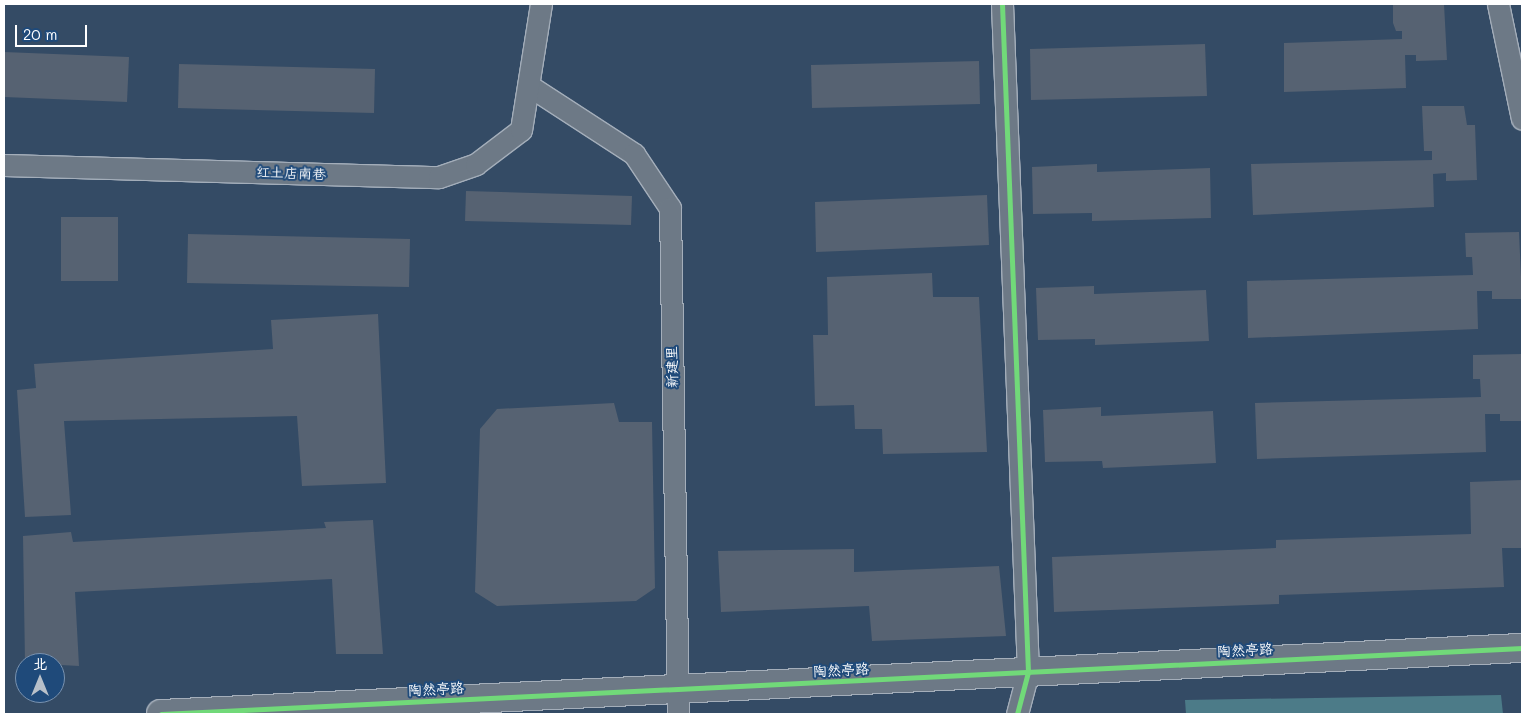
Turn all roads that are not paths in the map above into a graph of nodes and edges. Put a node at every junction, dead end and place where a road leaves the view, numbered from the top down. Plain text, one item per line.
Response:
1 (541, 4) edge
2 (1002, 4) edge
3 (1498, 4) edge
4 (531, 87) junction
5 (1522, 119) edge
6 (4, 165) edge
7 (1522, 648) edge
8 (1028, 672) junction
9 (677, 702) edge
10 (161, 714) edge
11 (1017, 714) edge

1 - 4 street, 红土店南巷
2 - 8 street
3 - 5 street
4 - 6 street, 红土店南巷
4 - 9 street, 新建里
7 - 8 main road, 陶然亭路
8 - 9 main road, 陶然亭路
8 - 11 street
9 - 10 main road, 陶然亭路

